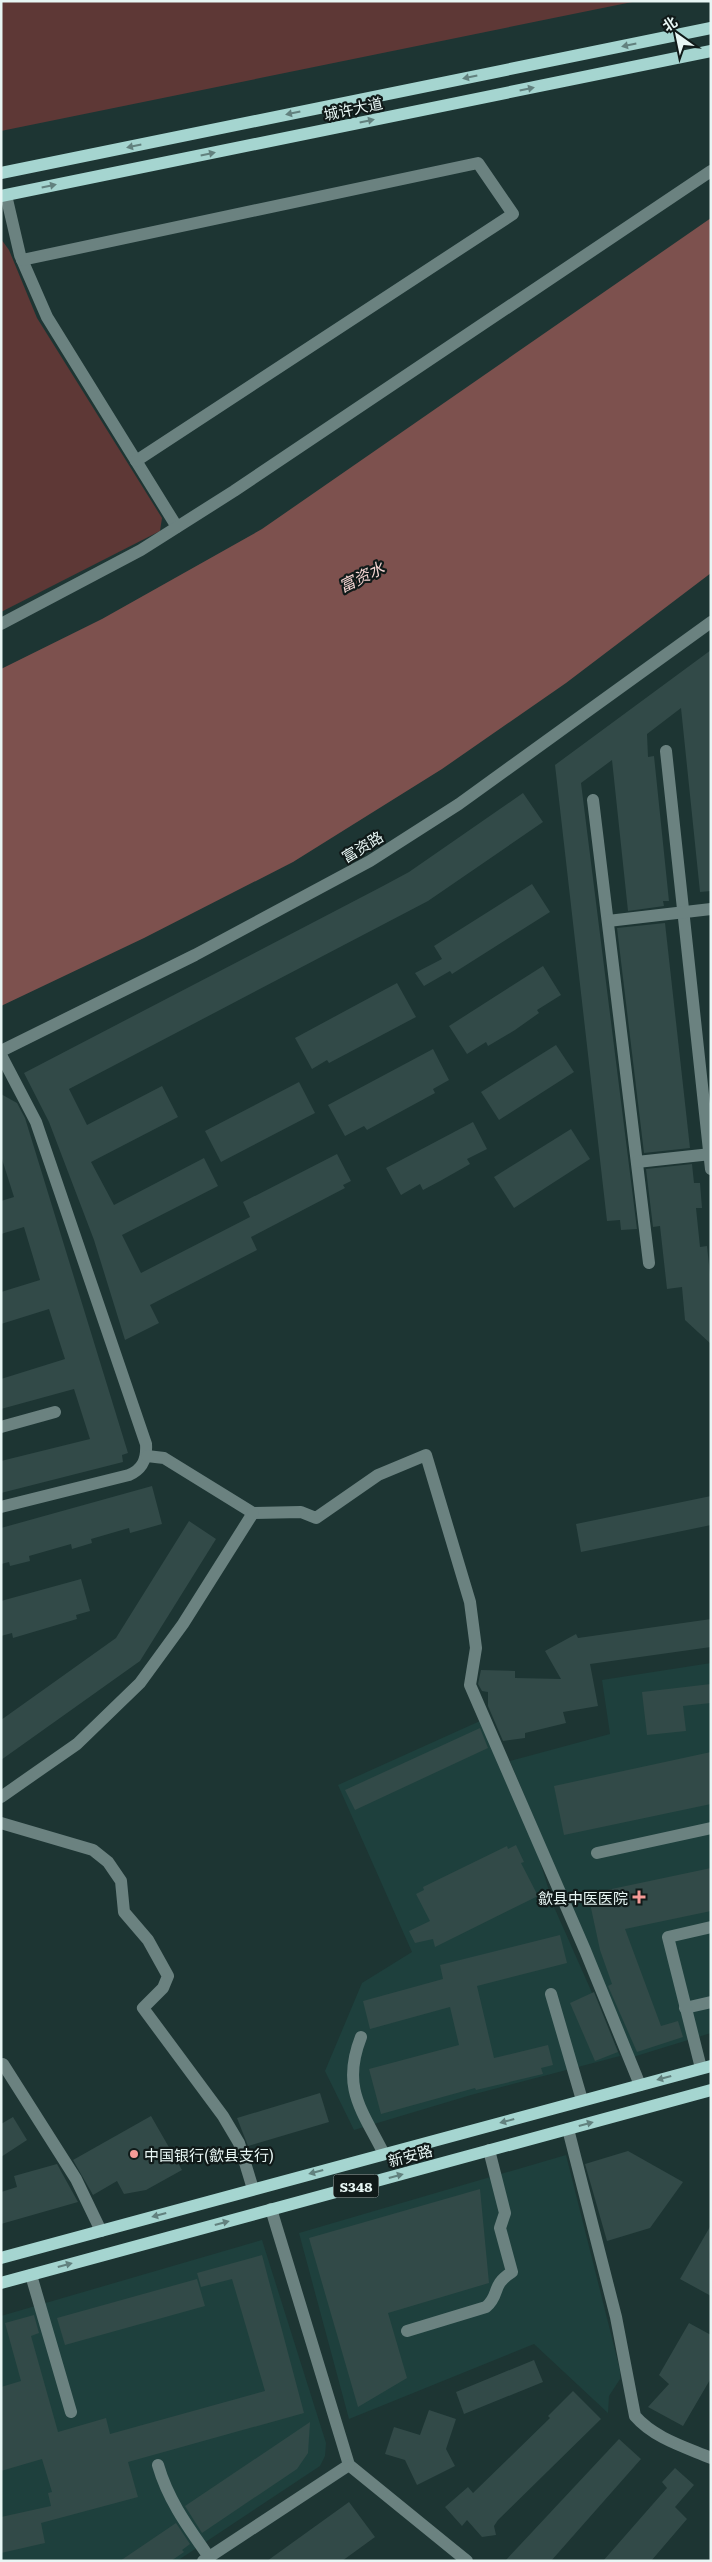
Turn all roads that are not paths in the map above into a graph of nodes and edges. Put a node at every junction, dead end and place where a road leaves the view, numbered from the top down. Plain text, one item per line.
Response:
1 (711, 28) edge
2 (711, 51) edge
3 (711, 171) edge
4 (1, 173) edge
5 (3, 196) edge
6 (22, 260) junction
7 (136, 461) junction
8 (177, 527) junction
9 (711, 622) edge
10 (1, 624) edge
11 (666, 751) dead end
12 (593, 800) dead end
13 (711, 910) edge
14 (683, 912) junction
15 (608, 921) junction
16 (1, 1051) edge
17 (1, 1056) edge
18 (710, 1154) edge
19 (637, 1162) junction
20 (711, 1169) edge
21 (649, 1263) dead end
22 (55, 1412) dead end
23 (1, 1427) edge
24 (147, 1456) junction
25 (1, 1507) edge
26 (254, 1513) junction
27 (1, 1797) edge
28 (1, 1823) edge
29 (711, 1828) edge
30 (597, 1852) dead end
31 (711, 1927) edge
32 (551, 1994) dead end
33 (711, 2002) edge
34 (685, 2008) junction
35 (360, 2037) dead end
36 (3, 2064) dead end
37 (706, 2067) edge
38 (640, 2085) junction
39 (711, 2090) edge
40 (582, 2100) junction
41 (568, 2129) junction
42 (489, 2150) junction
43 (384, 2154) junction
44 (253, 2189) junction
45 (271, 2209) junction
46 (101, 2231) junction
47 (1, 2258) edge
48 (31, 2275) junction
49 (1, 2283) edge
50 (408, 2331) dead end
51 (71, 2412) dead end
52 (711, 2458) edge
53 (158, 2465) dead end
54 (349, 2465) junction
55 (206, 2559) edge
56 (467, 2561) edge

1 -> 4 main road, 城许大道
5 -> 2 main road, 城许大道
3 - 8 street
5 - 6 street
6 - 7 street
6 - 7 street
7 - 8 street
8 - 10 street
9 - 16 street, 富资路
11 - 14 street
12 - 15 street
13 - 14 street
14 - 15 street
14 - 18 street
15 - 19 street
17 - 24 street
18 - 19 street
18 - 20 street
19 - 21 street
22 - 23 street
24 - 25 street
24 - 26 street
26 - 27 street
26 - 38 street
28 - 44 street
29 - 30 street
31 - 34 street
32 - 40 street
33 - 34 street
34 - 37 street
35 - 43 street
36 - 46 street
37 -> 38 main road, 新安路 / S348
38 - 40 main road, 新安路 / S348
41 -> 39 main road, 新安路 / S348
40 -> 43 main road, 新安路 / S348
41 - 42 main road, 新安路 / S348
41 - 52 street
45 -> 42 main road, 新安路 / S348
42 - 50 street
43 -> 44 main road, 新安路 / S348
44 -> 46 main road, 新安路 / S348
48 -> 45 main road, 新安路 / S348
45 - 54 street
46 - 47 main road, 新安路 / S348
48 - 49 main road, 新安路 / S348
48 - 51 street
53 - 55 street
54 - 55 street
54 - 56 street

